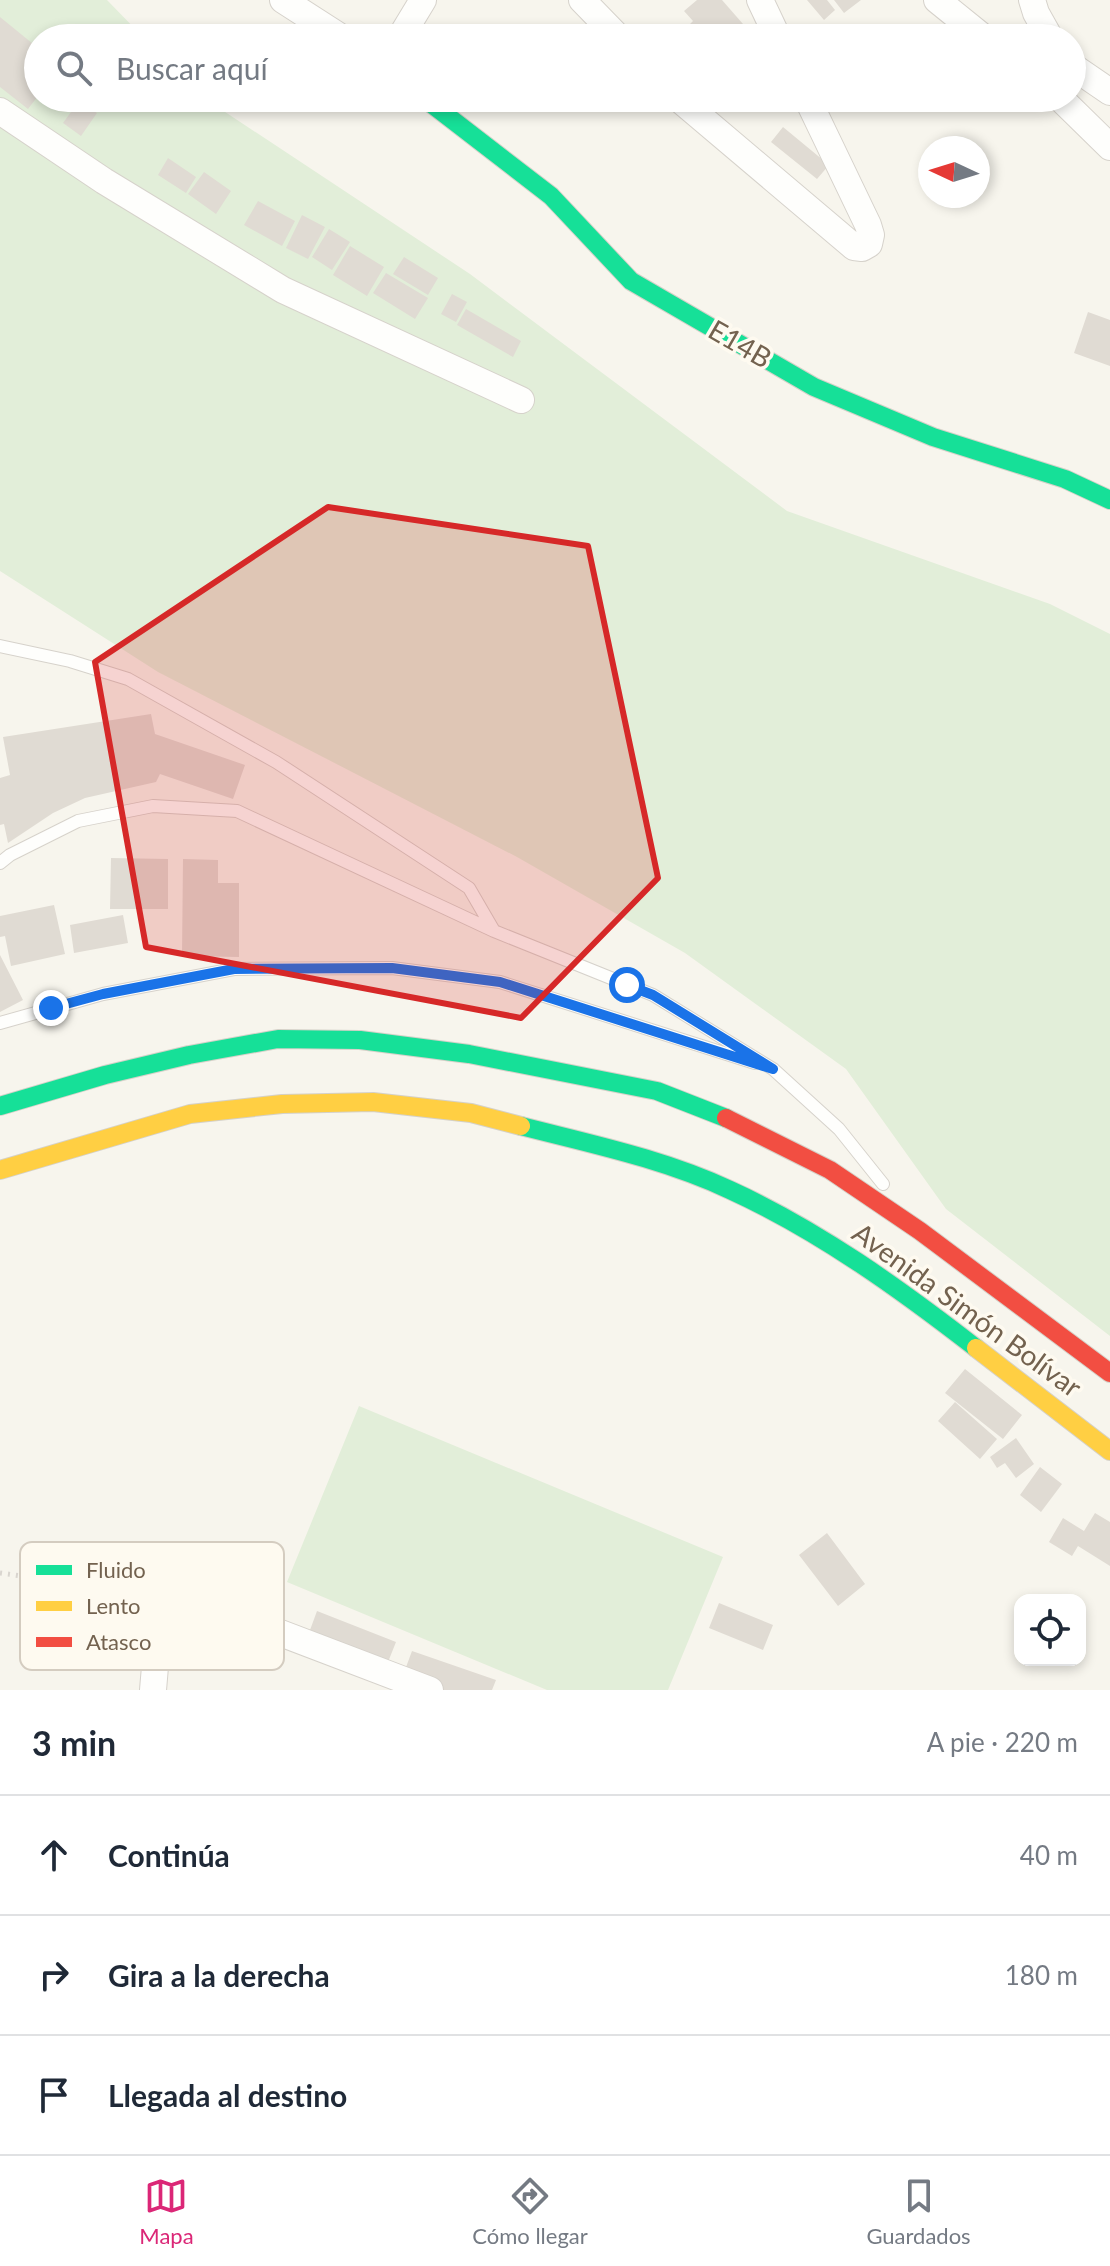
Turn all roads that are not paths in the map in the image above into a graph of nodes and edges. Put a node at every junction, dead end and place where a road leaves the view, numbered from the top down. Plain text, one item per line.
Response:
1 (283, 0) edge
2 (423, 0) edge
3 (582, 0) edge
4 (760, 0) edge
5 (937, 0) edge
6 (1032, 0) edge
7 (320, 24) edge
8 (408, 24) edge
9 (605, 24) edge
10 (771, 24) edge
11 (967, 24) edge
12 (1042, 24) edge
13 (1086, 76) edge
14 (1110, 92) edge
15 (0, 111) edge
16 (441, 112) edge
17 (695, 112) edge
18 (814, 112) edge
19 (1074, 112) edge
20 (1110, 147) edge
21 (521, 400) dead end
22 (1110, 500) edge
23 (0, 646) edge
24 (0, 863) edge
25 (494, 931) junction
26 (0, 1023) edge
27 (773, 1069) junction
28 (0, 1106) edge
29 (0, 1170) edge
30 (920, 1231) junction
31 (1110, 1373) edge
32 (1110, 1451) edge
33 (284, 1634) edge
34 (155, 1670) edge
35 (153, 1690) edge
36 (430, 1690) edge

1 - 7 street
2 - 8 street
3 - 9 street
4 - 10 street
5 - 11 street
6 - 12 street
13 - 14 street
15 - 21 street
16 - 22 main road, E14B
17 - 18 street
19 - 20 street
23 - 25 lane
24 - 25 lane
25 - 27 lane
26 - 27 lane
27 - 30 lane
28 - 30 main road, Avenida Simón Bolívar
29 - 32 main road, Avenida Simón Bolívar
30 - 31 main road, Avenida Simón Bolívar
33 - 36 street
34 - 35 street

